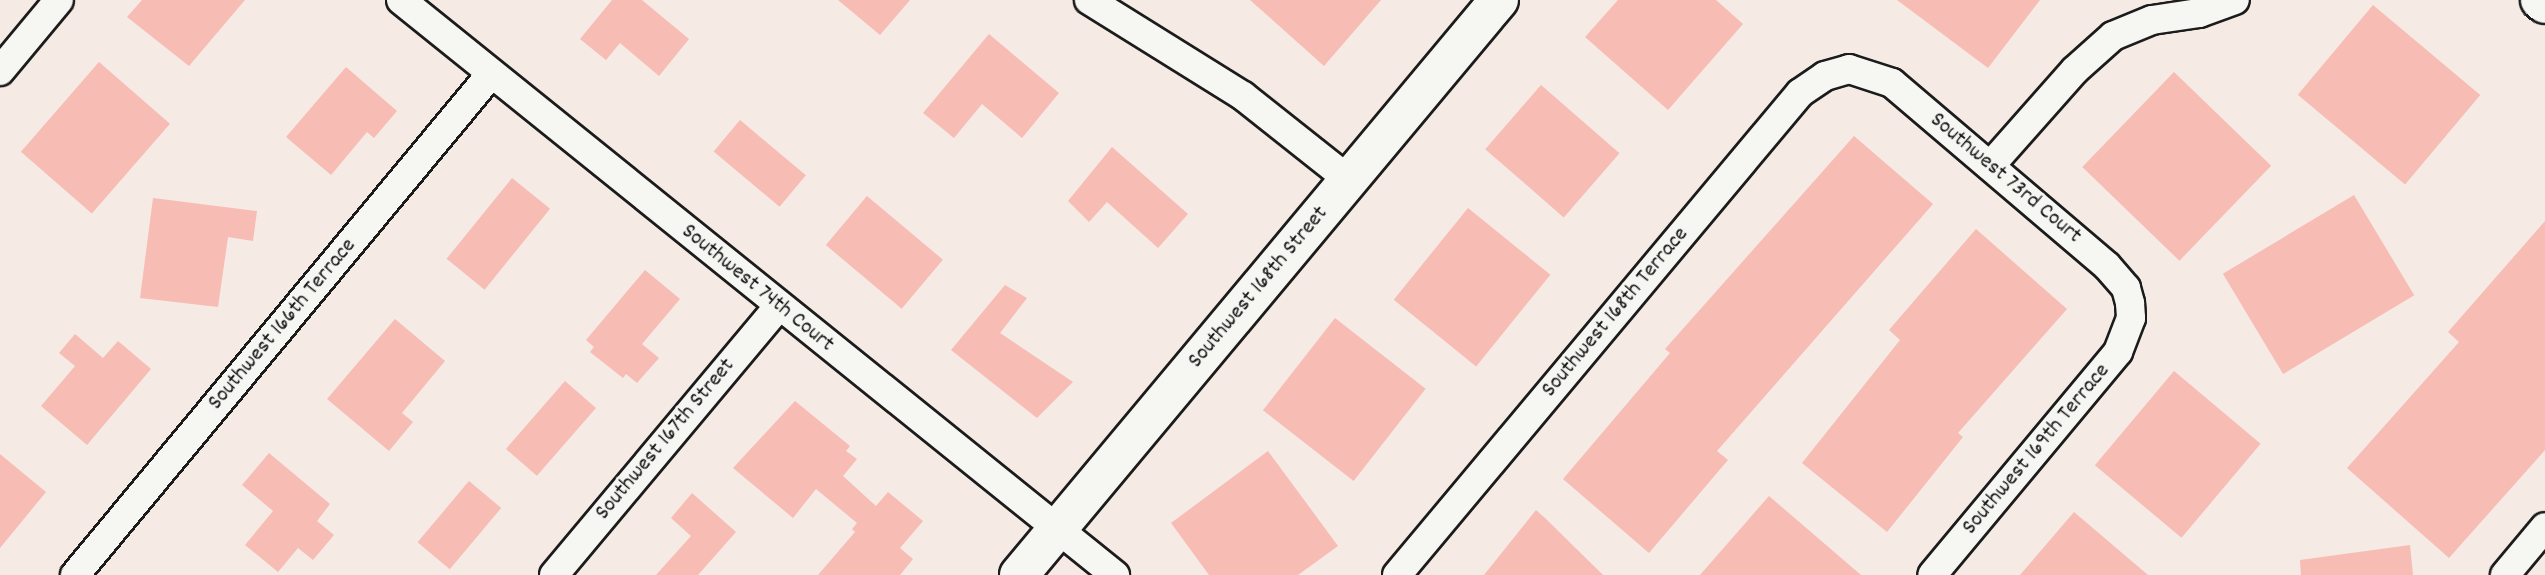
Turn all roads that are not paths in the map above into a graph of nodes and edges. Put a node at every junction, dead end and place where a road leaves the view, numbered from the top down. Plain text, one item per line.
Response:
1 (59, 0) edge
2 (401, 0) edge
3 (1089, 0) edge
4 (1499, 0) edge
5 (2235, 0) edge
6 (2540, 0) edge
7 (2545, 4) edge
8 (1849, 69) joint
9 (0, 71) edge
10 (491, 74) junction
11 (1990, 166) junction
12 (1349, 180) junction
13 (779, 306) junction
14 (2131, 318) joint
15 (2545, 527) edge
16 (1058, 528) junction
17 (75, 575) edge
18 (554, 575) edge
19 (1019, 575) edge
20 (1115, 575) edge
21 (1397, 575) edge
22 (1932, 575) edge
23 (2505, 575) edge

1 - 9 street
2 - 10 street, Southwest 74th Court
3 - 12 street
4 - 12 street, Southwest 168th Street
5 - 11 street
6 - 7 street
8 - 11 street, Southwest 73rd Court
8 - 21 street, Southwest 168th Terrace
10 - 13 street, Southwest 74th Court
10 - 17 street, Southwest 166th Terrace
11 - 14 street, Southwest 73rd Court
12 - 16 street, Southwest 168th Street
13 - 16 street, Southwest 74th Court
13 - 18 street, Southwest 167th Street
14 - 22 street, Southwest 169th Terrace
15 - 23 street
16 - 19 street, Southwest 168th Street
16 - 20 street, Southwest 74th Court

